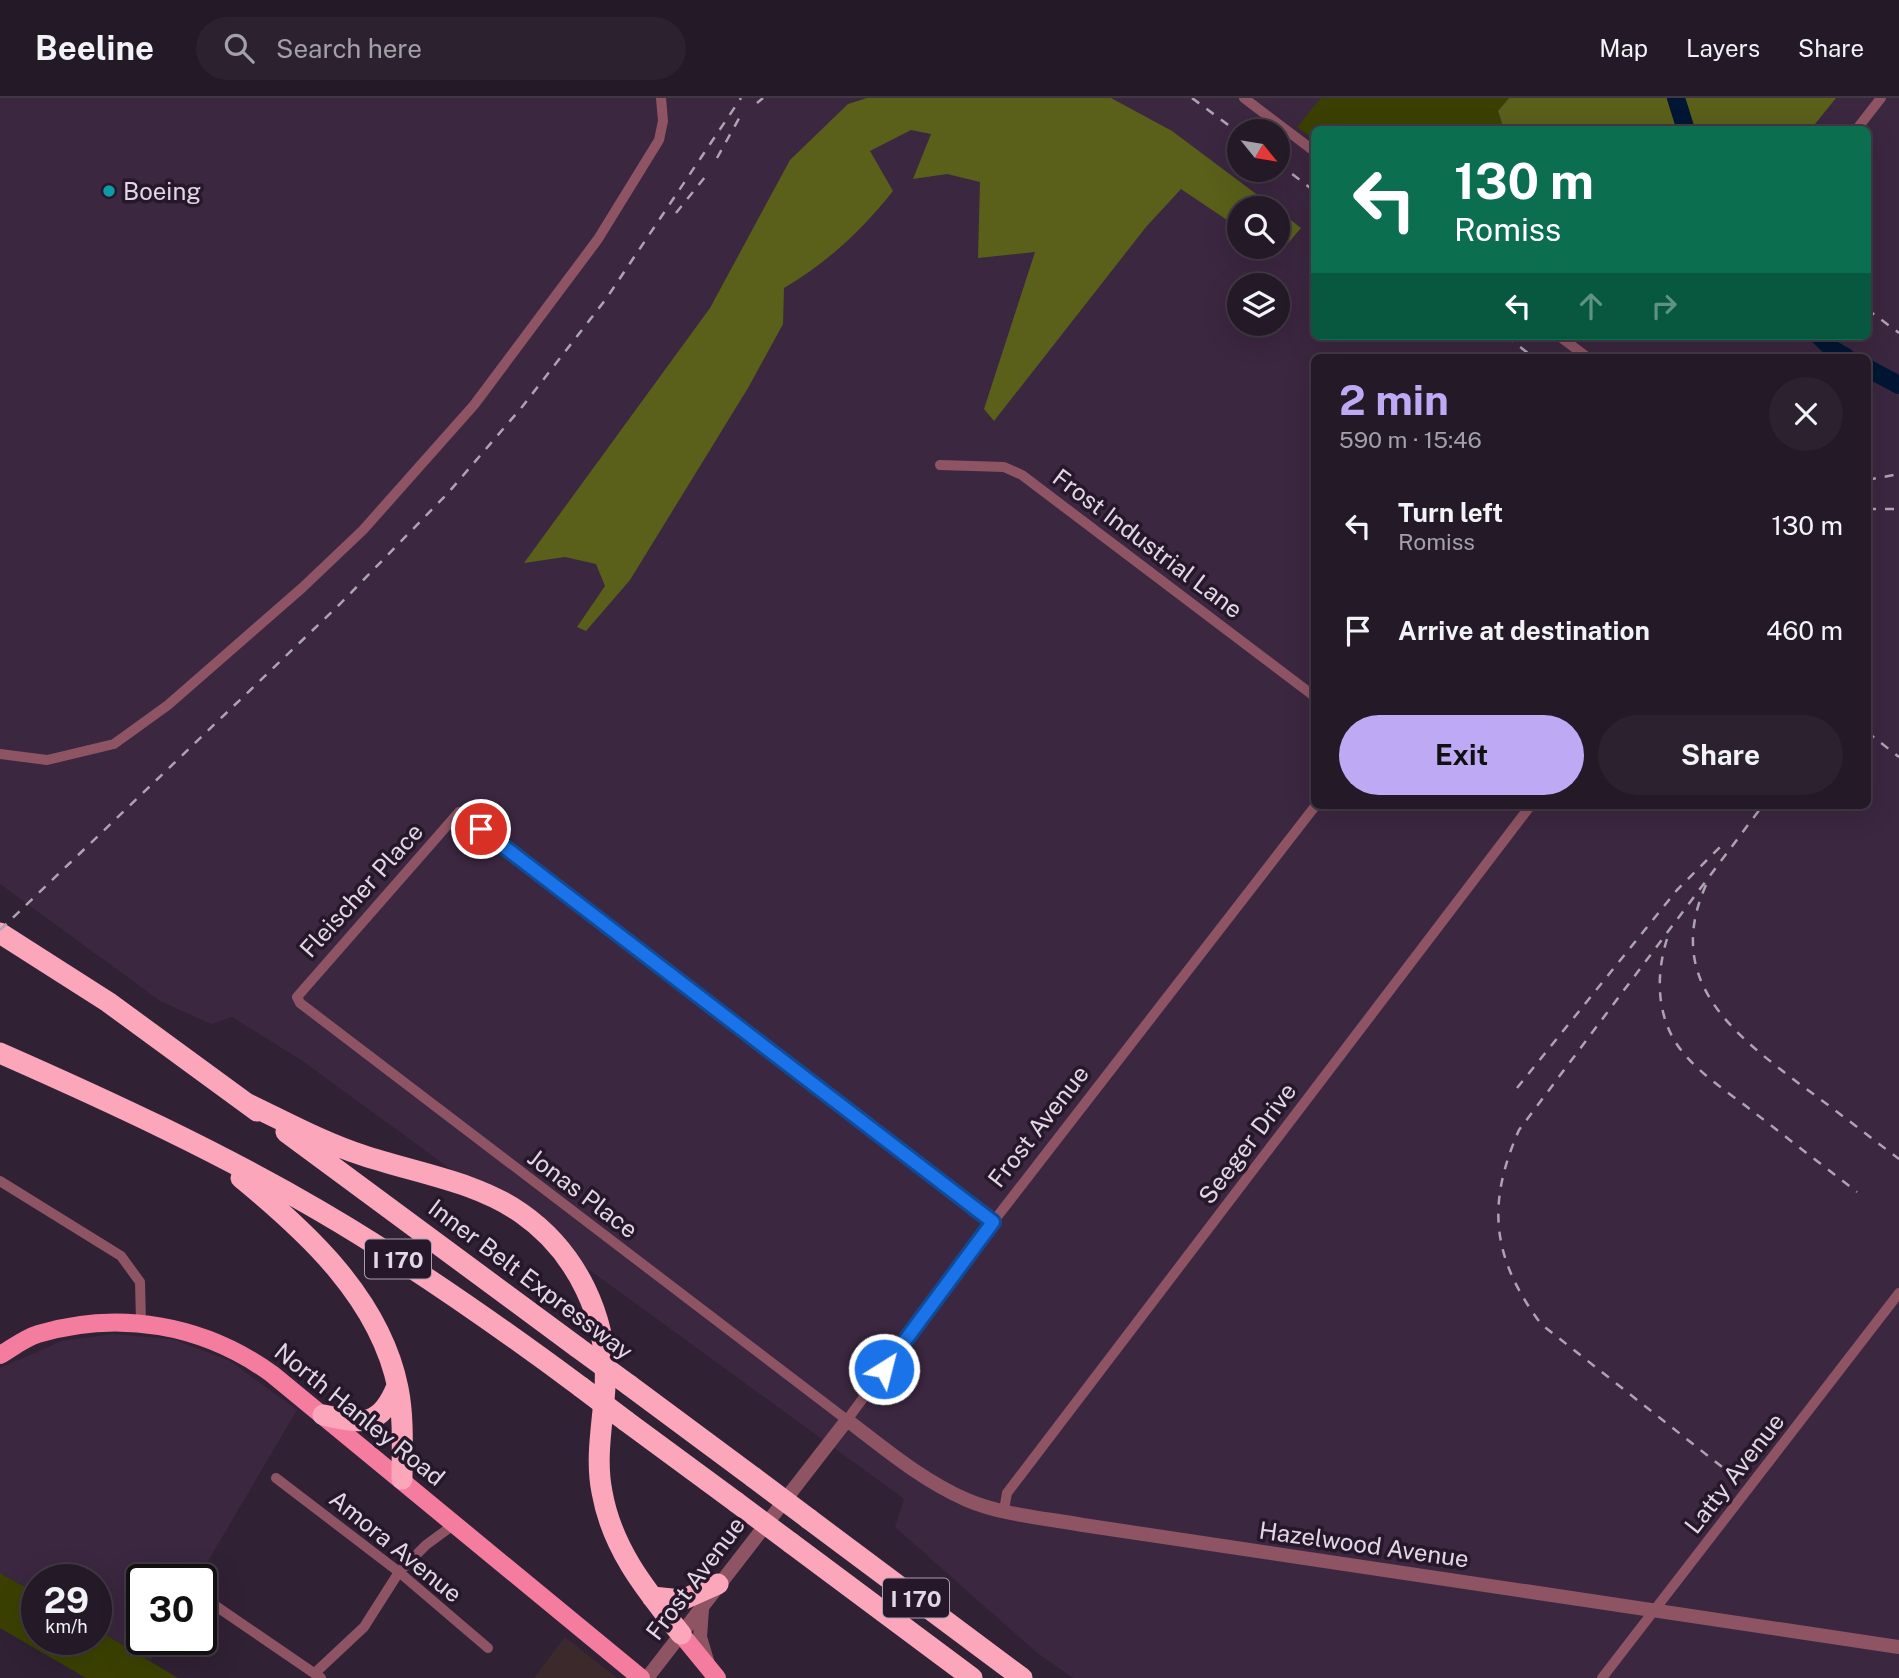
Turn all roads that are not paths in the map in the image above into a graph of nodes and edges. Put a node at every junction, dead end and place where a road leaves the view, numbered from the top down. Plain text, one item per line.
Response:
1 (661, 98) edge
2 (1244, 98) edge
3 (1881, 98) edge
4 (1859, 126) edge
5 (1311, 149) edge
6 (1564, 340) edge
7 (1583, 354) edge
8 (940, 465) dead end
9 (1311, 694) edge
10 (0, 754) edge
11 (1313, 809) edge
12 (1528, 809) edge
13 (0, 933) edge
14 (297, 997) joint
15 (0, 1053) edge
16 (246, 1103) junction
17 (204, 1148) junction
18 (0, 1181) edge
19 (993, 1222) junction
20 (1899, 1293) edge
21 (141, 1322) junction
22 (0, 1355) edge
23 (397, 1386) junction
24 (323, 1415) junction
25 (847, 1420) junction
26 (276, 1478) dead end
27 (402, 1479) junction
28 (1004, 1510) junction
29 (456, 1523) junction
30 (399, 1572) junction
31 (718, 1584) junction
32 (652, 1597) junction
33 (704, 1604) junction
34 (217, 1607) edge
35 (1655, 1610) junction
36 (681, 1634) junction
37 (1899, 1647) edge
38 (488, 1648) dead end
39 (713, 1673) edge
40 (318, 1675) edge
41 (641, 1678) edge
42 (647, 1678) edge
43 (972, 1678) edge
44 (1023, 1678) edge
45 (1602, 1678) edge

1 - 10 street
2 - 5 street
3 - 4 street
6 - 7 street
8 - 9 street, Frost Industrial Lane
11 - 19 street, Frost Avenue
12 - 28 street, Seeger Drive
13 - 16 highway, Inner Belt Expressway / I 170
14 - 19 street, Fleischer Place
14 - 25 street, Jonas Place
15 - 17 highway, I 170
16 - 32 highway
16 - 44 highway, Inner Belt Expressway / I 170, bridge
17 - 23 highway
17 - 43 highway, I 170, bridge
18 - 21 street
19 - 25 street, Frost Avenue
20 - 35 street, Latty Avenue
21 - 22 main road, North Hanley Road
21 - 24 main road, North Hanley Road
23 - 24 highway
23 - 27 highway
24 - 27 main road, North Hanley Road
25 - 28 street, Hazelwood Avenue
25 - 31 street, Frost Avenue
26 - 30 street, Amora Avenue
27 - 29 main road, North Hanley Road
28 - 35 street, Hazelwood Avenue
29 - 30 street
29 - 41 main road, North Hanley Road
30 - 38 street, Amora Avenue
30 - 40 street
31 - 32 highway
31 - 33 street, Frost Avenue
32 - 36 highway
33 - 36 street, Frost Avenue
33 - 39 street
34 - 40 street
35 - 37 street, Hazelwood Avenue
35 - 45 street, Latty Avenue
36 - 39 main road
36 - 42 street, Frost Avenue

